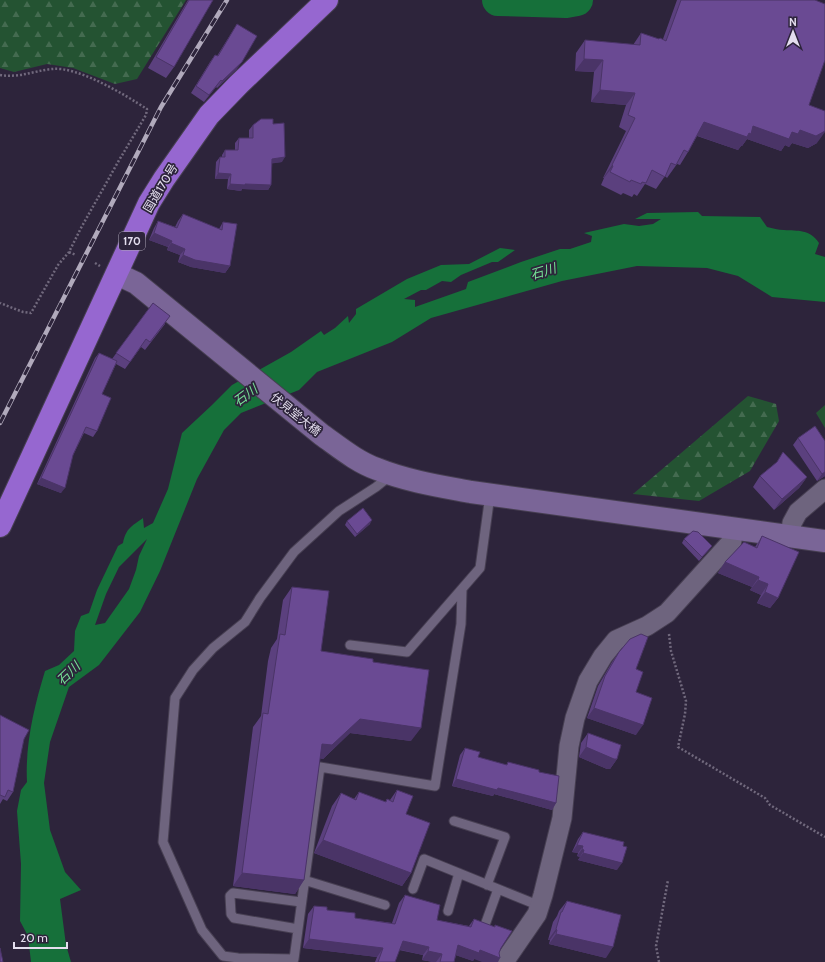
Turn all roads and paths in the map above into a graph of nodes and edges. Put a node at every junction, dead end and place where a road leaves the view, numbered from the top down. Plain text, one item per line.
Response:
1 (327, 0) edge
2 (0, 75) edge
3 (69, 252) junction
4 (76, 255) dead end
5 (117, 274) junction
6 (0, 303) edge
7 (384, 472) junction
8 (825, 489) edge
9 (490, 495) junction
10 (0, 526) edge
11 (733, 528) junction
12 (790, 536) junction
13 (825, 540) edge
14 (462, 589) junction
15 (668, 611) junction
16 (350, 645) dead end
17 (454, 821) dead end
18 (825, 838) edge
19 (459, 873) junction
20 (304, 880) junction
21 (668, 880) dead end
22 (487, 885) junction
23 (413, 889) dead end
24 (498, 889) junction
25 (302, 902) junction
26 (385, 905) dead end
27 (540, 906) junction
28 (448, 911) dead end
29 (485, 926) edge
30 (298, 929) junction
31 (504, 962) edge
32 (659, 962) edge

1 - 5 highway, 国道170号 / 170
2 - 3 path
3 - 4 path
3 - 6 path
5 - 7 street, 伏見堂大橋
5 - 10 highway, 国道170号 / 170
7 - 9 street, 伏見堂大橋
7 - 30 lane
8 - 12 street
9 - 11 street, 伏見堂大橋
9 - 14 lane
11 - 12 street, 伏見堂大橋
11 - 15 street
12 - 13 street, 伏見堂大橋
14 - 16 lane
14 - 20 lane
15 - 18 path
15 - 27 street
17 - 22 lane
19 - 22 lane
19 - 23 lane
19 - 28 lane
20 - 25 lane
20 - 26 lane
21 - 32 path
22 - 24 lane
24 - 27 lane
24 - 29 lane
25 - 30 lane
25 - 30 lane
27 - 31 street

